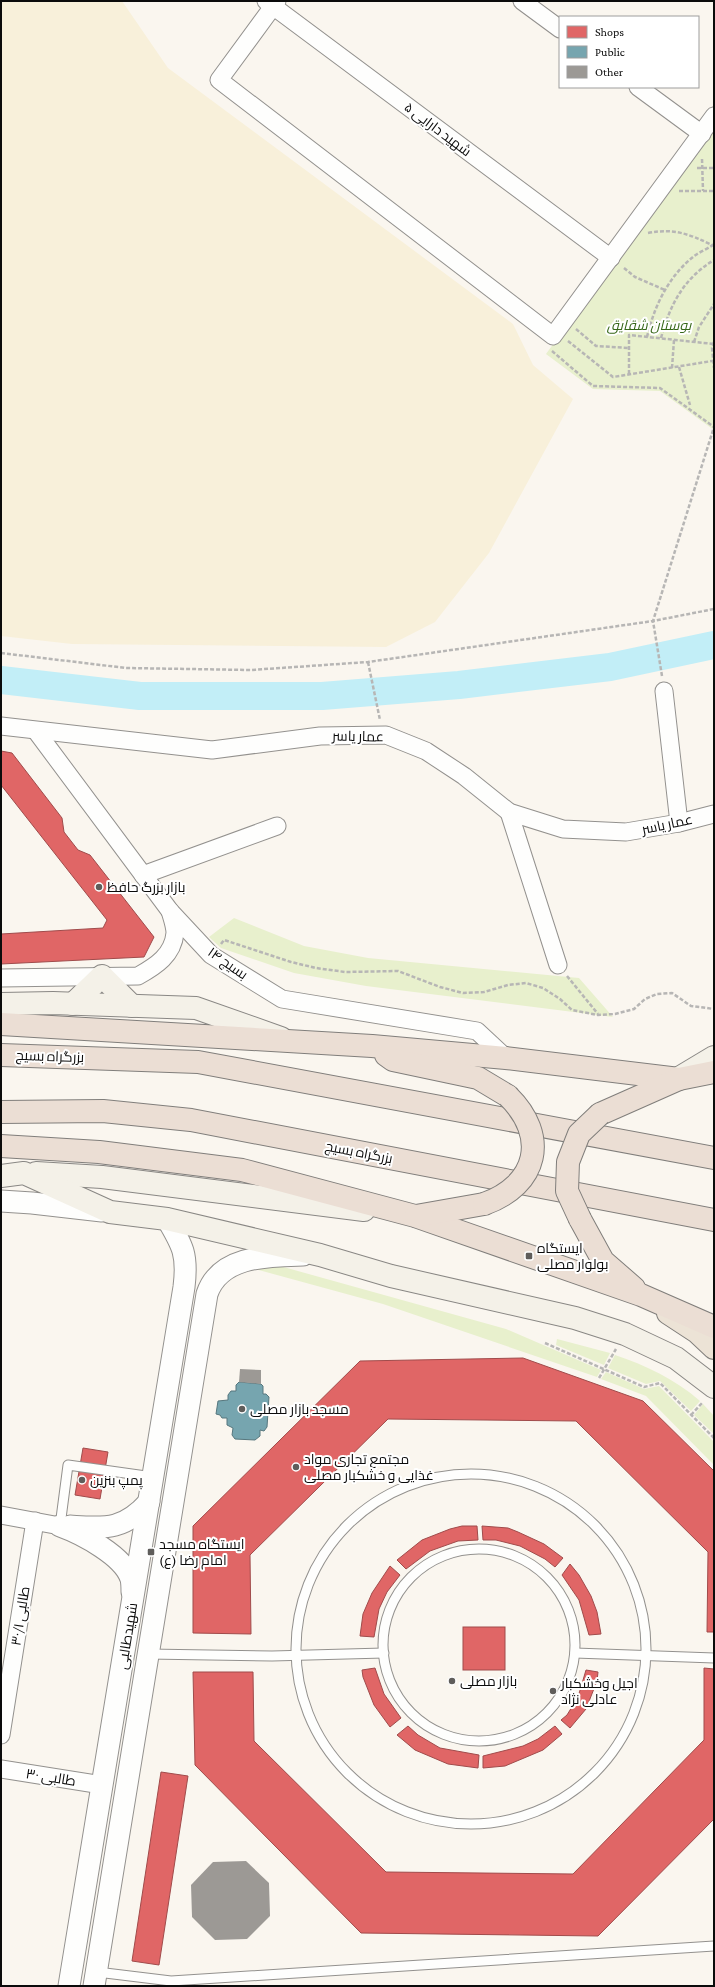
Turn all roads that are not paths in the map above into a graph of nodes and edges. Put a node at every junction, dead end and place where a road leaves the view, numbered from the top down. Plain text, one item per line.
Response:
1 (522, 1) edge
2 (272, 3) edge
3 (559, 28) edge
4 (639, 88) edge
5 (714, 116) edge
6 (702, 134) junction
7 (611, 258) junction
8 (664, 691) dead end
9 (1, 726) edge
10 (36, 731) junction
11 (509, 812) junction
12 (714, 814) edge
13 (679, 823) junction
14 (277, 826) dead end
15 (143, 875) junction
16 (170, 911) junction
17 (558, 965) road end
18 (102, 976) junction
19 (1, 978) edge
20 (1, 1004) edge
21 (73, 1004) junction
22 (132, 1006) junction
23 (1, 1024) edge
24 (288, 1041) junction
25 (372, 1046) junction
26 (1, 1055) edge
27 (714, 1057) edge
28 (506, 1058) junction
29 (714, 1072) edge
30 (679, 1079) junction
31 (1, 1112) edge
32 (1, 1146) edge
33 (714, 1158) edge
34 (1, 1172) edge
35 (24, 1173) junction
36 (1, 1176) edge
37 (1, 1201) edge
38 (110, 1212) junction
39 (415, 1216) junction
40 (166, 1219) junction
41 (714, 1220) edge
42 (320, 1255) junction
43 (184, 1287) junction
44 (207, 1294) junction
45 (640, 1295) junction
46 (714, 1327) edge
47 (714, 1348) edge
48 (714, 1387) edge
49 (153, 1477) junction
50 (149, 1502) junction
51 (1, 1515) edge
52 (35, 1521) junction
53 (60, 1526) junction
54 (132, 1602) junction
55 (124, 1652) junction
56 (384, 1653) junction
57 (575, 1653) junction
58 (148, 1654) junction
59 (296, 1655) junction
60 (646, 1656) junction
61 (714, 1658) edge
62 (1, 1735) edge
63 (1, 1769) edge
64 (102, 1785) junction
65 (714, 1946) edge
66 (70, 1977) edge
67 (96, 1979) edge

1 - 3 street
2 - 7 street, شهید دارایی ۵
2 - 7 street
4 - 6 street
5 - 6 street
6 - 7 street
8 - 13 street
9 - 10 street, عمار یاسر
10 - 11 street, عمار یاسر
10 - 15 street, بسیج ۱۴
11 - 13 street, عمار یاسر
11 - 17 street
12 - 13 street, عمار یاسر
14 - 15 street
15 - 16 street, بسیج ۱۴
16 - 18 street
16 - 28 street, بسیج ۱۴
18 - 19 street
18 - 21 main road
18 - 22 main road
20 - 21 main road
21 - 22 main road
22 - 24 main road
23 - 24 highway
24 - 25 highway
25 - 28 highway
25 - 39 highway, bridge
26 - 33 highway, بزرگراه بسیج
27 - 30 main road
28 - 30 highway
29 - 30 highway
30 - 45 highway, bridge
31 - 41 highway, بزرگراه بسیج
32 - 39 highway
34 - 35 main road
35 - 36 main road
35 - 38 main road
35 - 39 main road
37 - 38 street
38 - 40 main road
39 - 45 highway
40 - 42 main road
40 - 43 street, شهیدطالبی
42 - 44 street, شهیدطالبی
42 - 48 main road
43 - 44 street
43 - 49 street, شهیدطالبی
44 - 58 street, شهیدطالبی
45 - 46 highway
45 - 47 main road
49 - 50 street, شهیدطالبی
49 - 53 lane
50 - 53 street
50 - 54 street, شهیدطالبی
51 - 52 street
52 - 53 street
52 - 62 street, طالبی ۳۰/۱
53 - 54 street
54 - 55 street, شهیدطالبی
55 - 58 street
55 - 64 street, شهیدطالبی
56 - 57 lane
56 - 57 lane
56 - 59 lane
57 - 60 lane
58 - 59 lane
58 - 67 street, شهیدطالبی
59 - 60 lane
59 - 60 lane
60 - 61 lane
63 - 64 street, طالبی ۳۰
64 - 66 street, شهیدطالبی
65 - 67 lane
66 - 67 street

